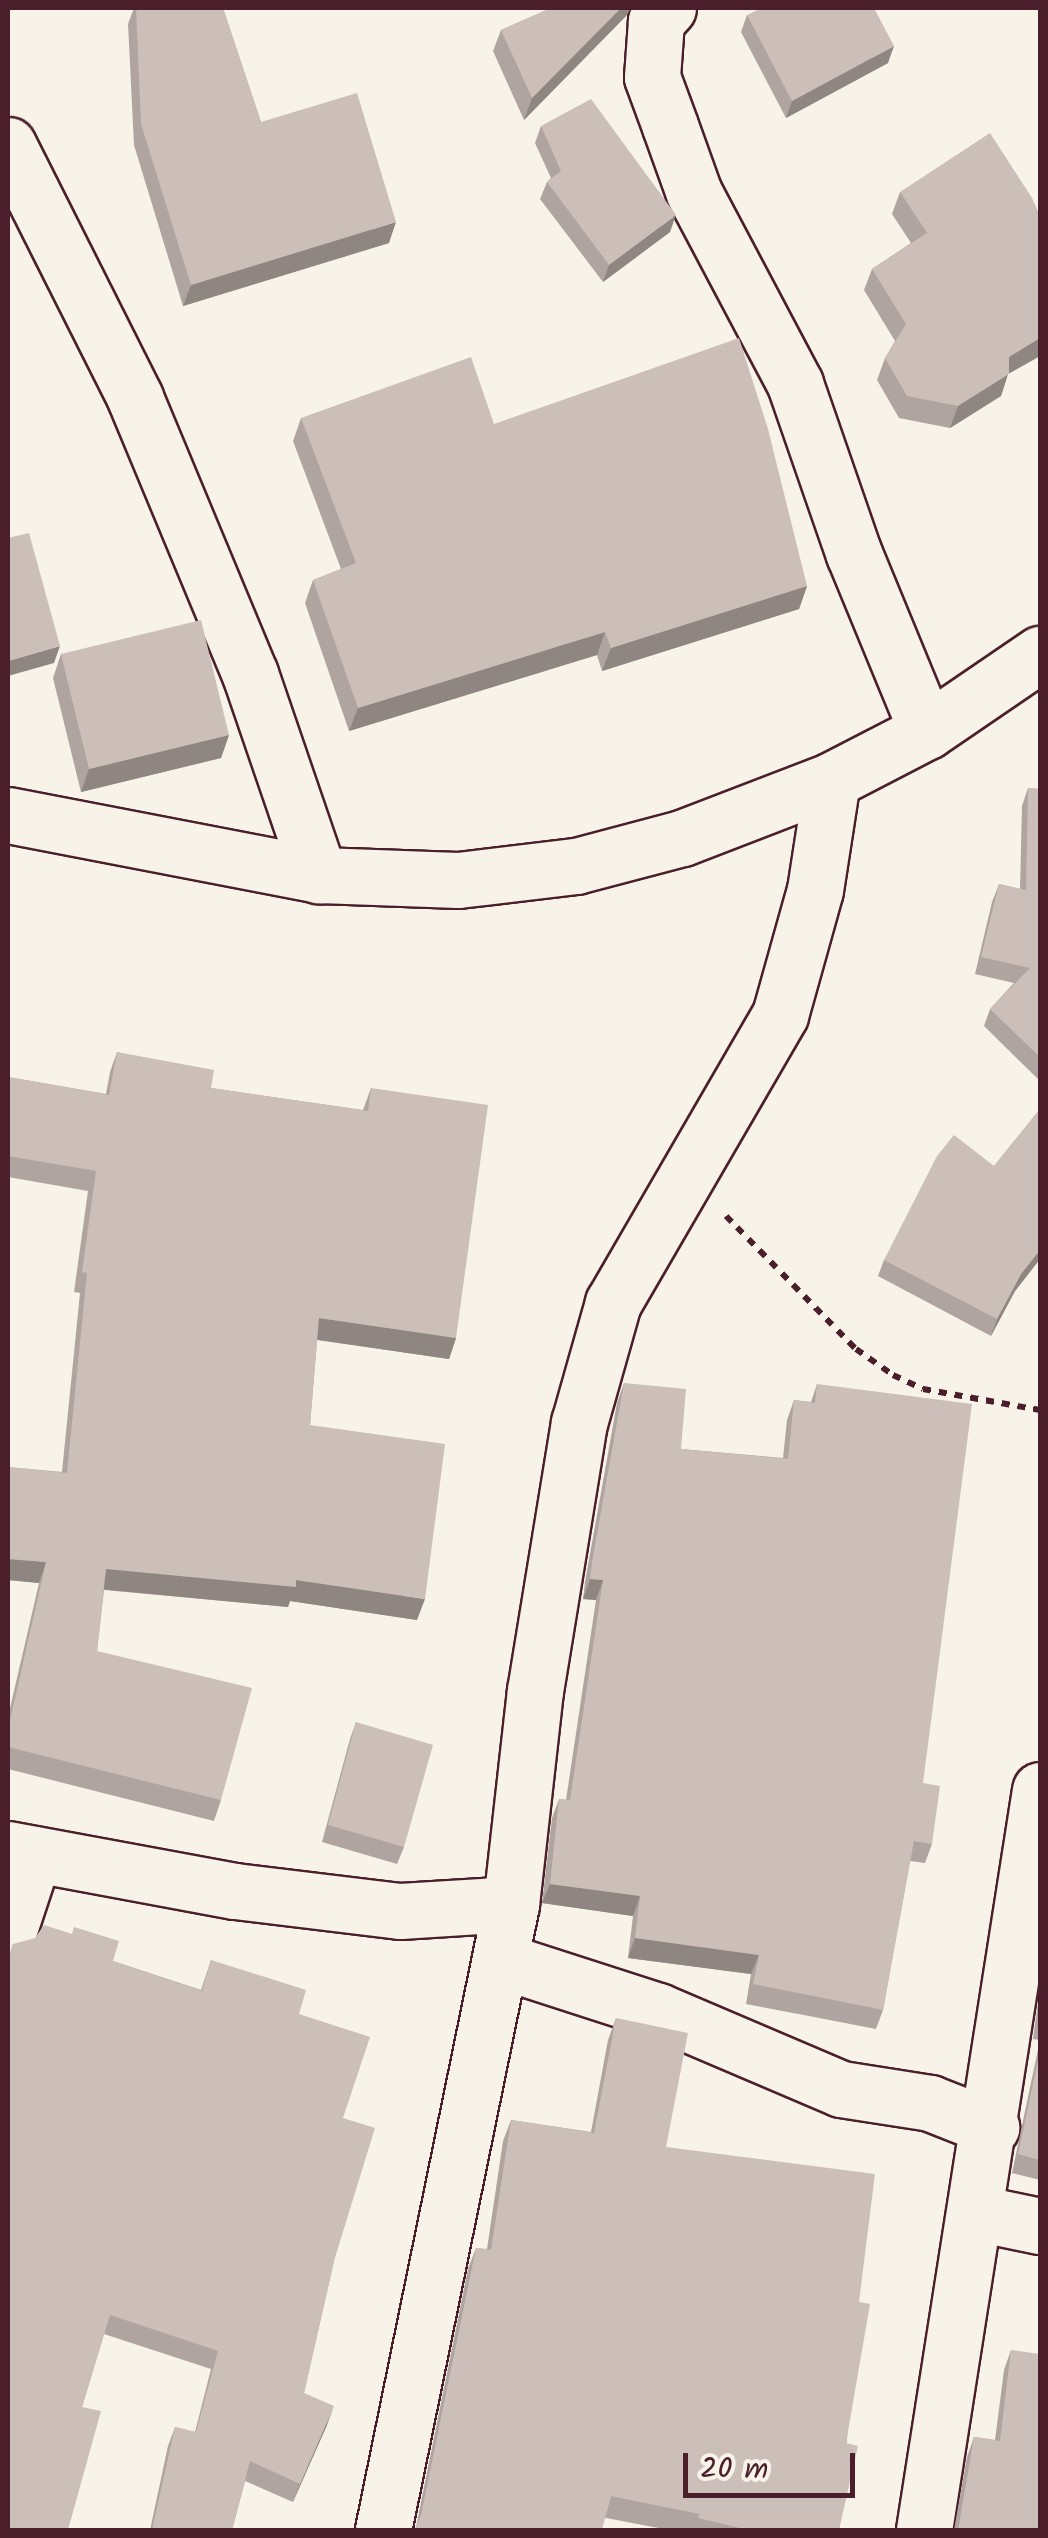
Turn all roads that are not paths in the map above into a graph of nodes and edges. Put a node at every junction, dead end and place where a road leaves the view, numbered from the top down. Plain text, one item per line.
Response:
1 (668, 8) edge
2 (8, 146) edge
3 (1040, 654) edge
4 (927, 731) junction
5 (832, 780) junction
6 (8, 815) edge
7 (319, 875) junction
8 (1040, 1790) edge
9 (21, 1851) edge
10 (511, 1904) junction
11 (8, 1933) edge
12 (500, 1960) junction
13 (990, 2127) junction
14 (977, 2213) junction
15 (1040, 2226) edge
16 (383, 2530) edge
17 (924, 2530) edge

1 - 4 street
2 - 7 street
3 - 4 street
4 - 5 street
5 - 7 street
5 - 10 street
6 - 7 street
8 - 13 street
9 - 10 street
9 - 11 street
10 - 12 street
12 - 13 street
12 - 16 street
13 - 14 street
14 - 15 street
14 - 17 street

